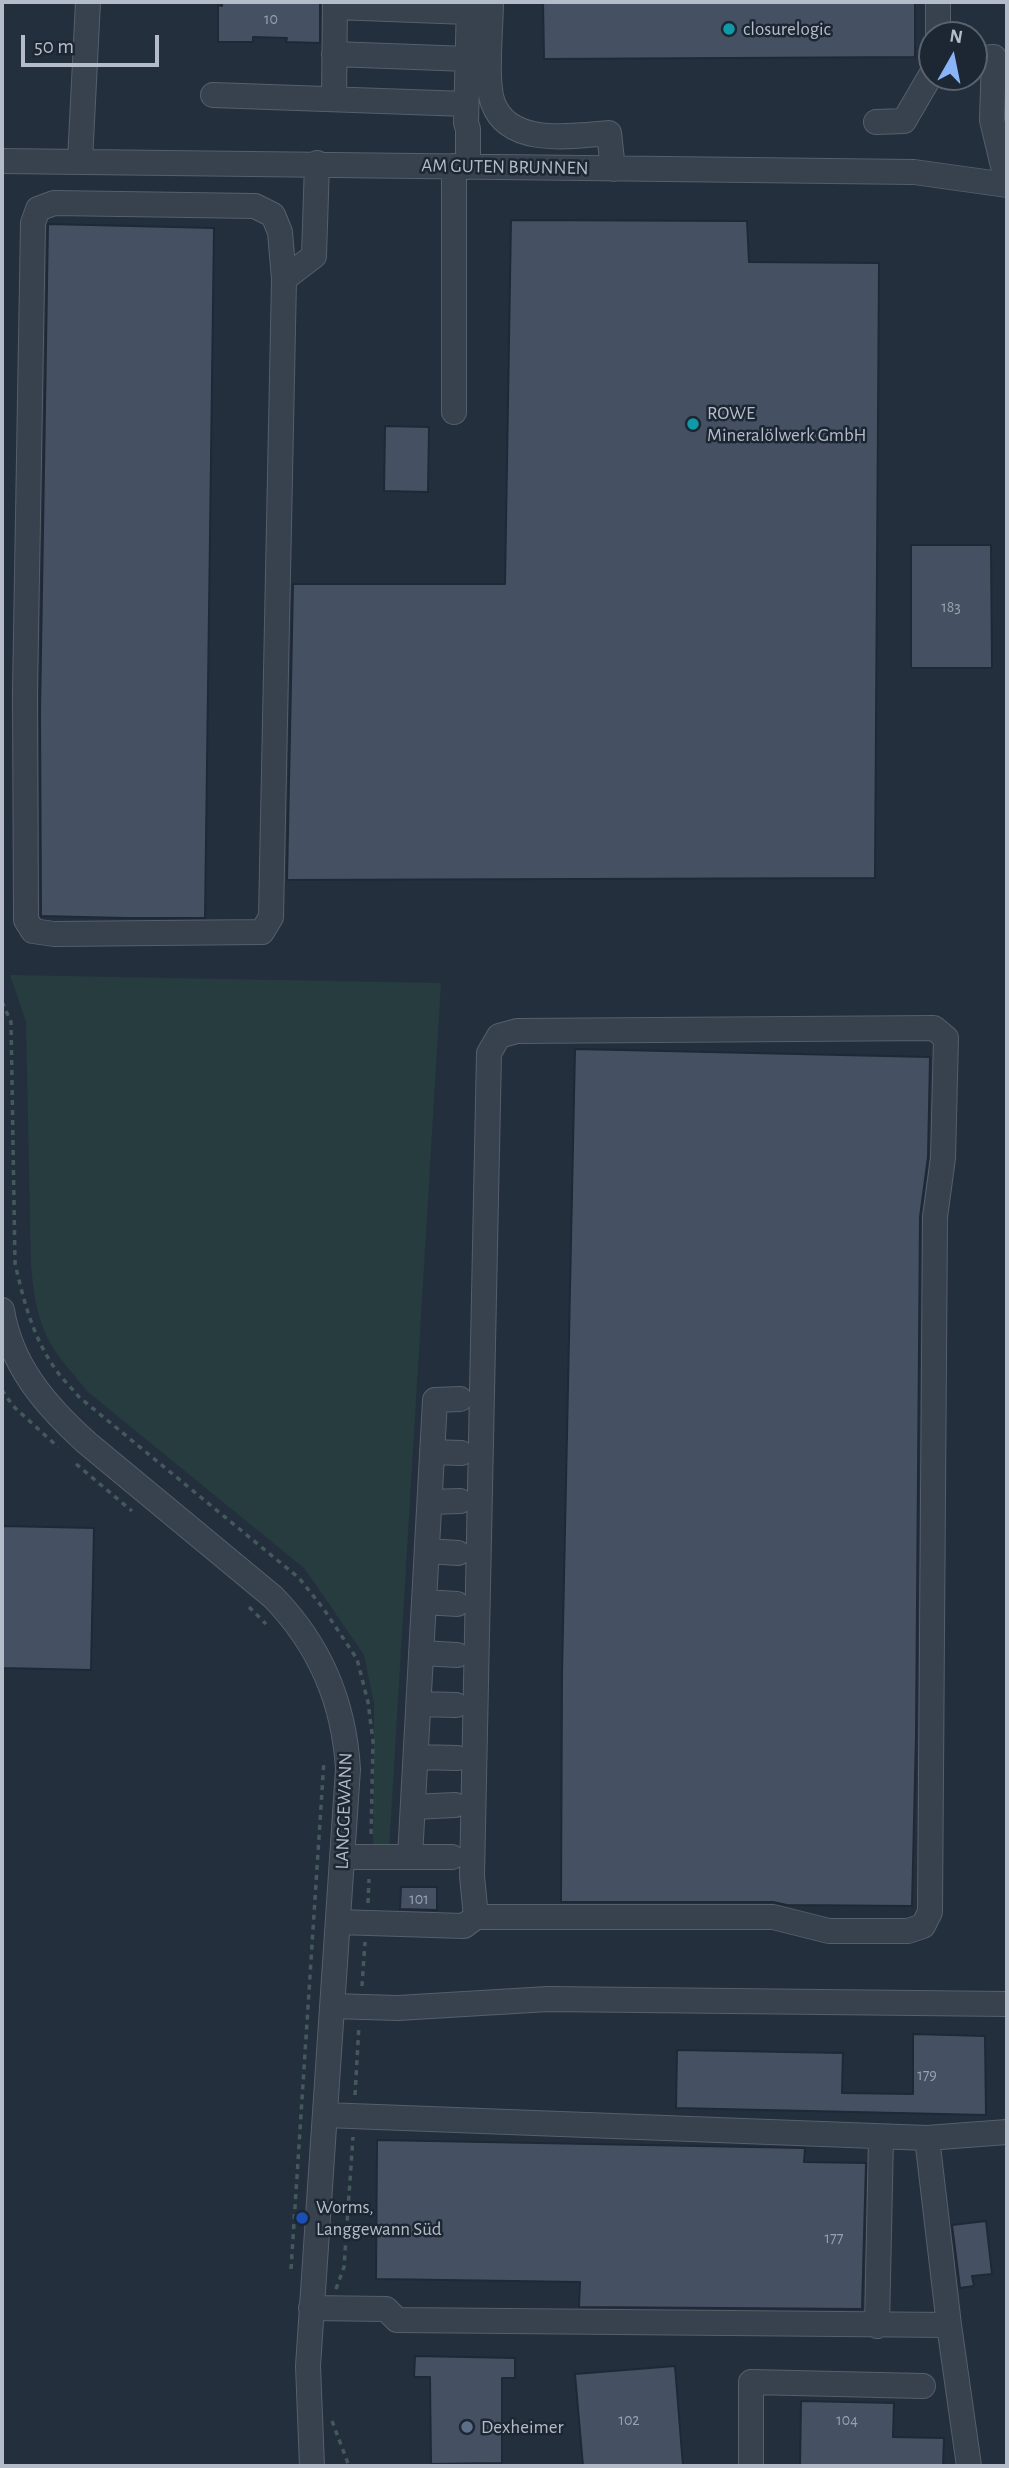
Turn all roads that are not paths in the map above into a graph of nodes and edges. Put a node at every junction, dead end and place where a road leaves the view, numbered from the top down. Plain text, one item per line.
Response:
1 (88, 2) edge
2 (491, 2) edge
3 (504, 2) edge
4 (938, 2) edge
5 (335, 4) edge
6 (468, 7) edge
7 (938, 21) edge
8 (491, 33) junction
9 (334, 54) junction
10 (988, 58) edge
11 (468, 59) junction
12 (922, 91) edge
13 (213, 95) dead end
14 (334, 99) junction
15 (466, 104) junction
16 (876, 122) dead end
17 (2, 161) edge
18 (80, 161) junction
19 (317, 163) junction
20 (461, 167) junction
21 (613, 169) junction
22 (1007, 184) edge
23 (284, 279) junction
24 (454, 412) dead end
25 (2, 1310) edge
26 (460, 1399) dead end
27 (432, 1452) junction
28 (461, 1452) dead end
29 (460, 1501) dead end
30 (430, 1502) junction
31 (427, 1551) junction
32 (458, 1553) dead end
33 (424, 1602) junction
34 (457, 1604) dead end
35 (421, 1653) junction
36 (457, 1655) dead end
37 (419, 1704) junction
38 (456, 1705) dead end
39 (416, 1757) junction
40 (457, 1758) dead end
41 (455, 1805) dead end
42 (413, 1807) junction
43 (342, 1857) junction
44 (410, 1857) junction
45 (452, 1857) dead end
46 (476, 1917) junction
47 (338, 1922) junction
48 (1007, 2004) edge
49 (332, 2006) junction
50 (324, 2115) junction
51 (1007, 2132) edge
52 (881, 2137) junction
53 (927, 2138) junction
54 (321, 2308) junction
55 (949, 2325) junction
56 (877, 2326) junction
57 (923, 2386) dead end
58 (320, 2409) junction
59 (312, 2466) edge
60 (330, 2466) edge
61 (751, 2466) edge
62 (969, 2466) edge

1 - 18 street
2 - 8 street
3 - 8 street
4 - 7 street
5 - 6 street
5 - 9 street
6 - 11 street
8 - 21 street
9 - 11 street
9 - 14 street
10 - 22 street
11 - 15 street
12 - 16 street
13 - 14 street
14 - 15 street
15 - 20 street
17 - 18 street, AM GUTEN BRUNNEN
18 - 19 street, AM GUTEN BRUNNEN
19 - 20 street, AM GUTEN BRUNNEN
19 - 23 street
20 - 21 street, AM GUTEN BRUNNEN
20 - 24 street
21 - 22 street, AM GUTEN BRUNNEN
23 - 23 street
25 - 43 street, LANGGEWANN
26 - 27 street
27 - 28 street
27 - 30 street
29 - 30 street
30 - 31 street
31 - 32 street
31 - 33 street
33 - 34 street
33 - 35 street
35 - 36 street
35 - 37 street
37 - 38 street
37 - 39 street
39 - 40 street
39 - 42 street
41 - 42 street
42 - 44 street
43 - 44 street
43 - 47 street, LANGGEWANN
44 - 45 street
46 - 46 street
46 - 47 street
47 - 49 street, LANGGEWANN
48 - 49 street
49 - 50 street, LANGGEWANN
50 - 52 street
50 - 54 street, LANGGEWANN
51 - 53 street
52 - 53 street
52 - 56 street
53 - 55 street
54 - 56 street
54 - 58 street, LANGGEWANN
55 - 56 street
55 - 62 street
57 - 61 street
58 - 59 street, LANGGEWANN
58 - 60 street, LANGGEWANN

